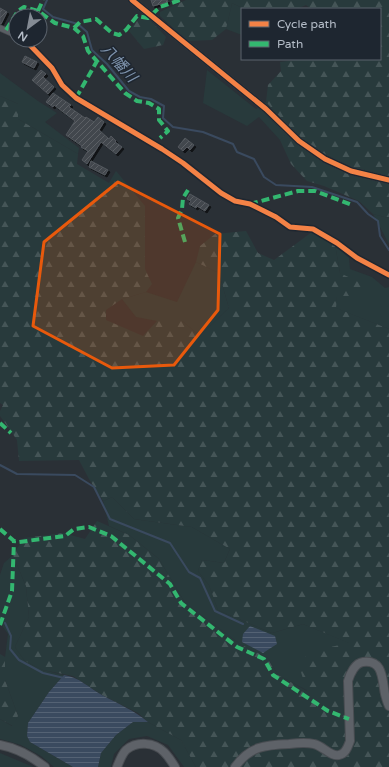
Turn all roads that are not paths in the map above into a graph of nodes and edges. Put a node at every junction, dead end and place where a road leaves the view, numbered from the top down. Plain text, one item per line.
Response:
1 (132, 0) edge
2 (33, 48) edge
3 (389, 180) edge
4 (389, 275) edge
5 (389, 706) edge
6 (0, 744) edge
7 (45, 767) edge
8 (117, 767) edge
9 (175, 767) edge
10 (235, 767) edge

1 - 3 street
2 - 4 street
5 - 10 main road
6 - 7 main road
8 - 9 main road

